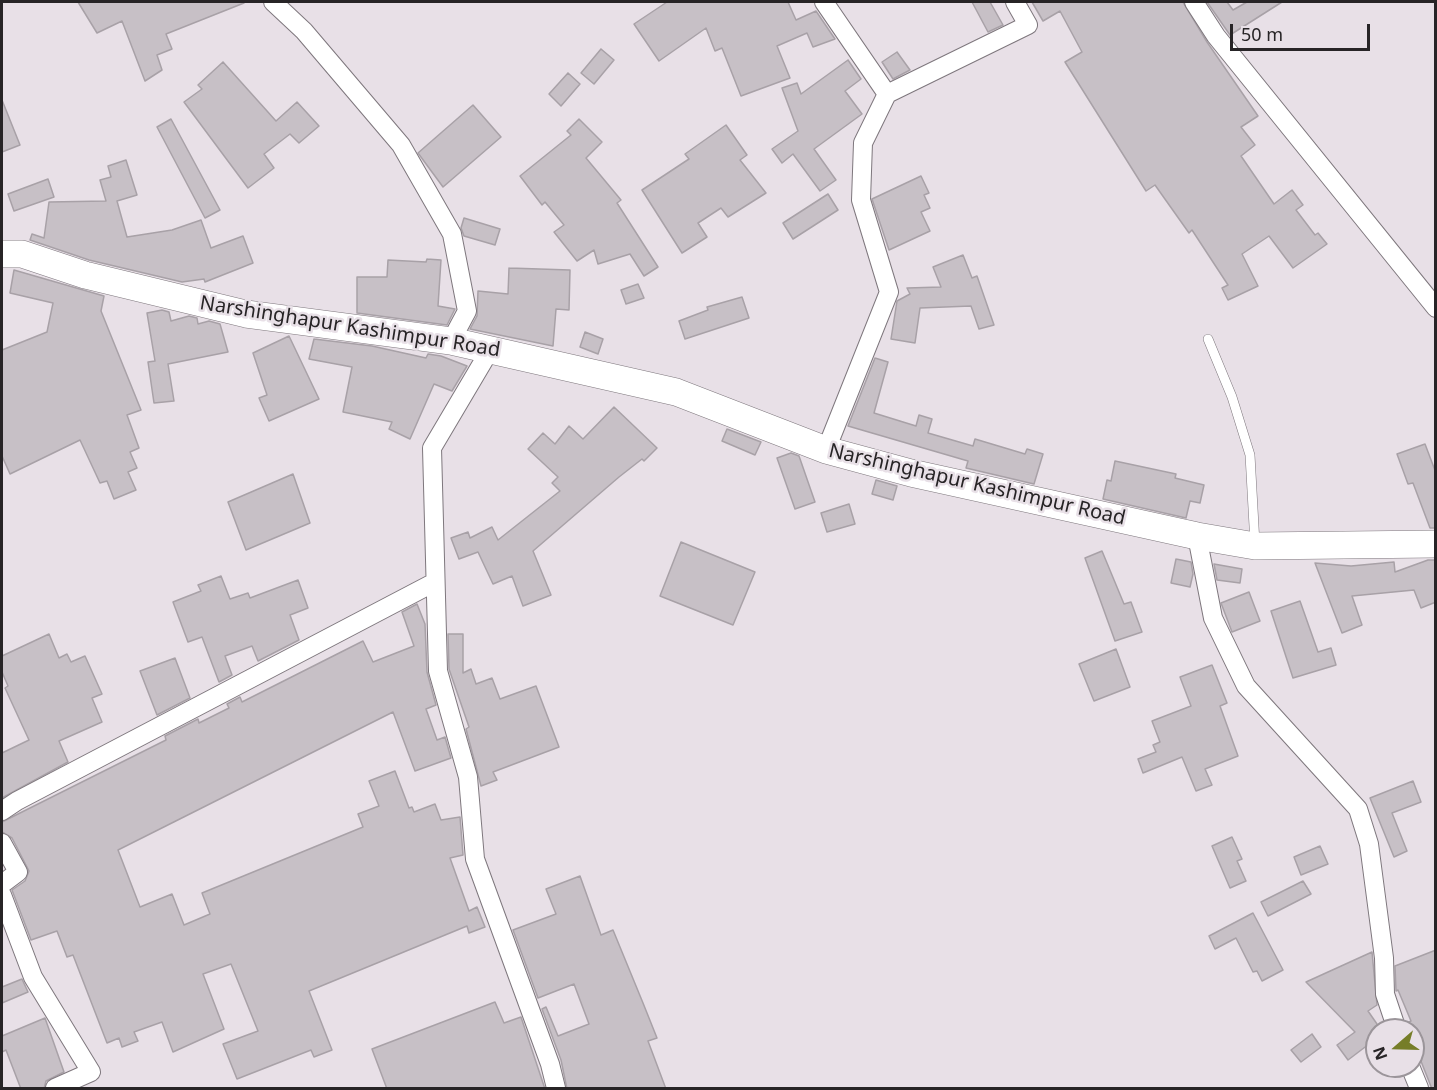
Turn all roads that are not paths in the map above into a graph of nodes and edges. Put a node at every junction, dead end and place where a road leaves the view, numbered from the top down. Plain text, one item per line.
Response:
1 (273, 2) edge
2 (824, 2) edge
3 (1015, 2) edge
4 (1194, 2) edge
5 (887, 94) junction
6 (2, 254) edge
7 (1436, 308) edge
8 (1208, 339) dead end
9 (451, 341) junction
10 (490, 350) junction
11 (826, 450) junction
12 (1197, 536) junction
13 (1436, 544) edge
14 (1255, 546) junction
15 (435, 582) junction
16 (2, 812) edge
17 (2, 843) edge
18 (2, 884) edge
19 (2, 895) edge
20 (1393, 1018) edge
21 (55, 1089) edge
22 (556, 1089) edge

1 - 9 street
2 - 5 street
3 - 5 street
4 - 7 street
5 - 11 street
6 - 9 street, Narshinghapur Kashimpur Road
8 - 14 lane
9 - 10 street, Narshinghapur Kashimpur Road
10 - 11 street, Narshinghapur Kashimpur Road
10 - 15 street
11 - 12 street, Narshinghapur Kashimpur Road
12 - 14 street, Narshinghapur Kashimpur Road
12 - 20 street
13 - 14 street, Narshinghapur Kashimpur Road
15 - 16 street
15 - 22 street
17 - 18 street
19 - 21 street

